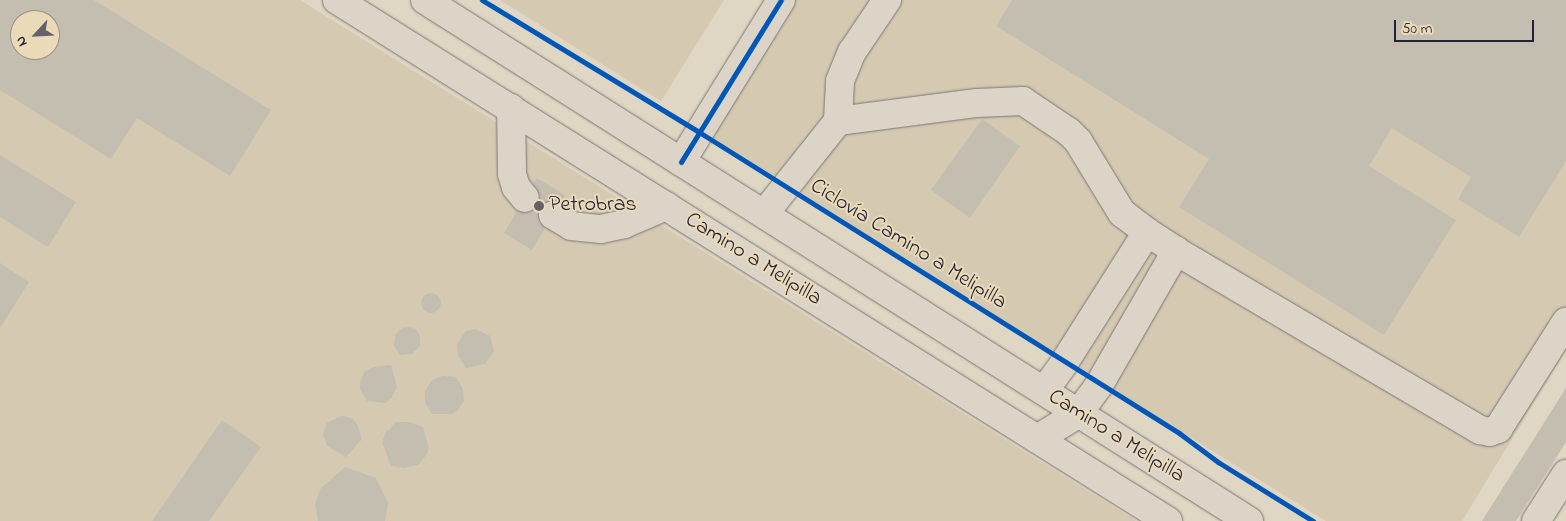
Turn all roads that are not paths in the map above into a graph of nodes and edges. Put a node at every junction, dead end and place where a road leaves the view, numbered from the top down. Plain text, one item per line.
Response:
1 (337, 0) edge
2 (781, 0) edge
3 (887, 0) edge
4 (433, 2) edge
5 (511, 108) junction
6 (838, 121) junction
7 (681, 162) junction
8 (525, 198) dead end
9 (666, 206) junction
10 (764, 214) junction
11 (553, 215) dead end
12 (1147, 232) junction
13 (1176, 251) junction
14 (1566, 322) edge
15 (1044, 391) junction
16 (1078, 414) junction
17 (1037, 439) junction
18 (1566, 474) edge
19 (1168, 521) edge
20 (1249, 521) edge
21 (1536, 521) edge

1 - 5 main road, Camino a Melipilla
2 - 7 main road
3 - 6 main road
4 - 7 main road, Camino a Melipilla
5 - 8 main road
5 - 9 main road, Camino a Melipilla
6 - 10 main road
6 - 12 main road
7 - 10 main road, Camino a Melipilla
9 - 11 main road
9 - 17 main road, Camino a Melipilla
10 - 15 main road, Camino a Melipilla
12 - 13 main road
12 - 15 main road
13 - 14 main road
13 - 16 main road
15 - 16 main road, Camino a Melipilla
16 - 17 main road
16 - 20 main road, Camino a Melipilla
17 - 19 main road, Camino a Melipilla
18 - 21 main road

